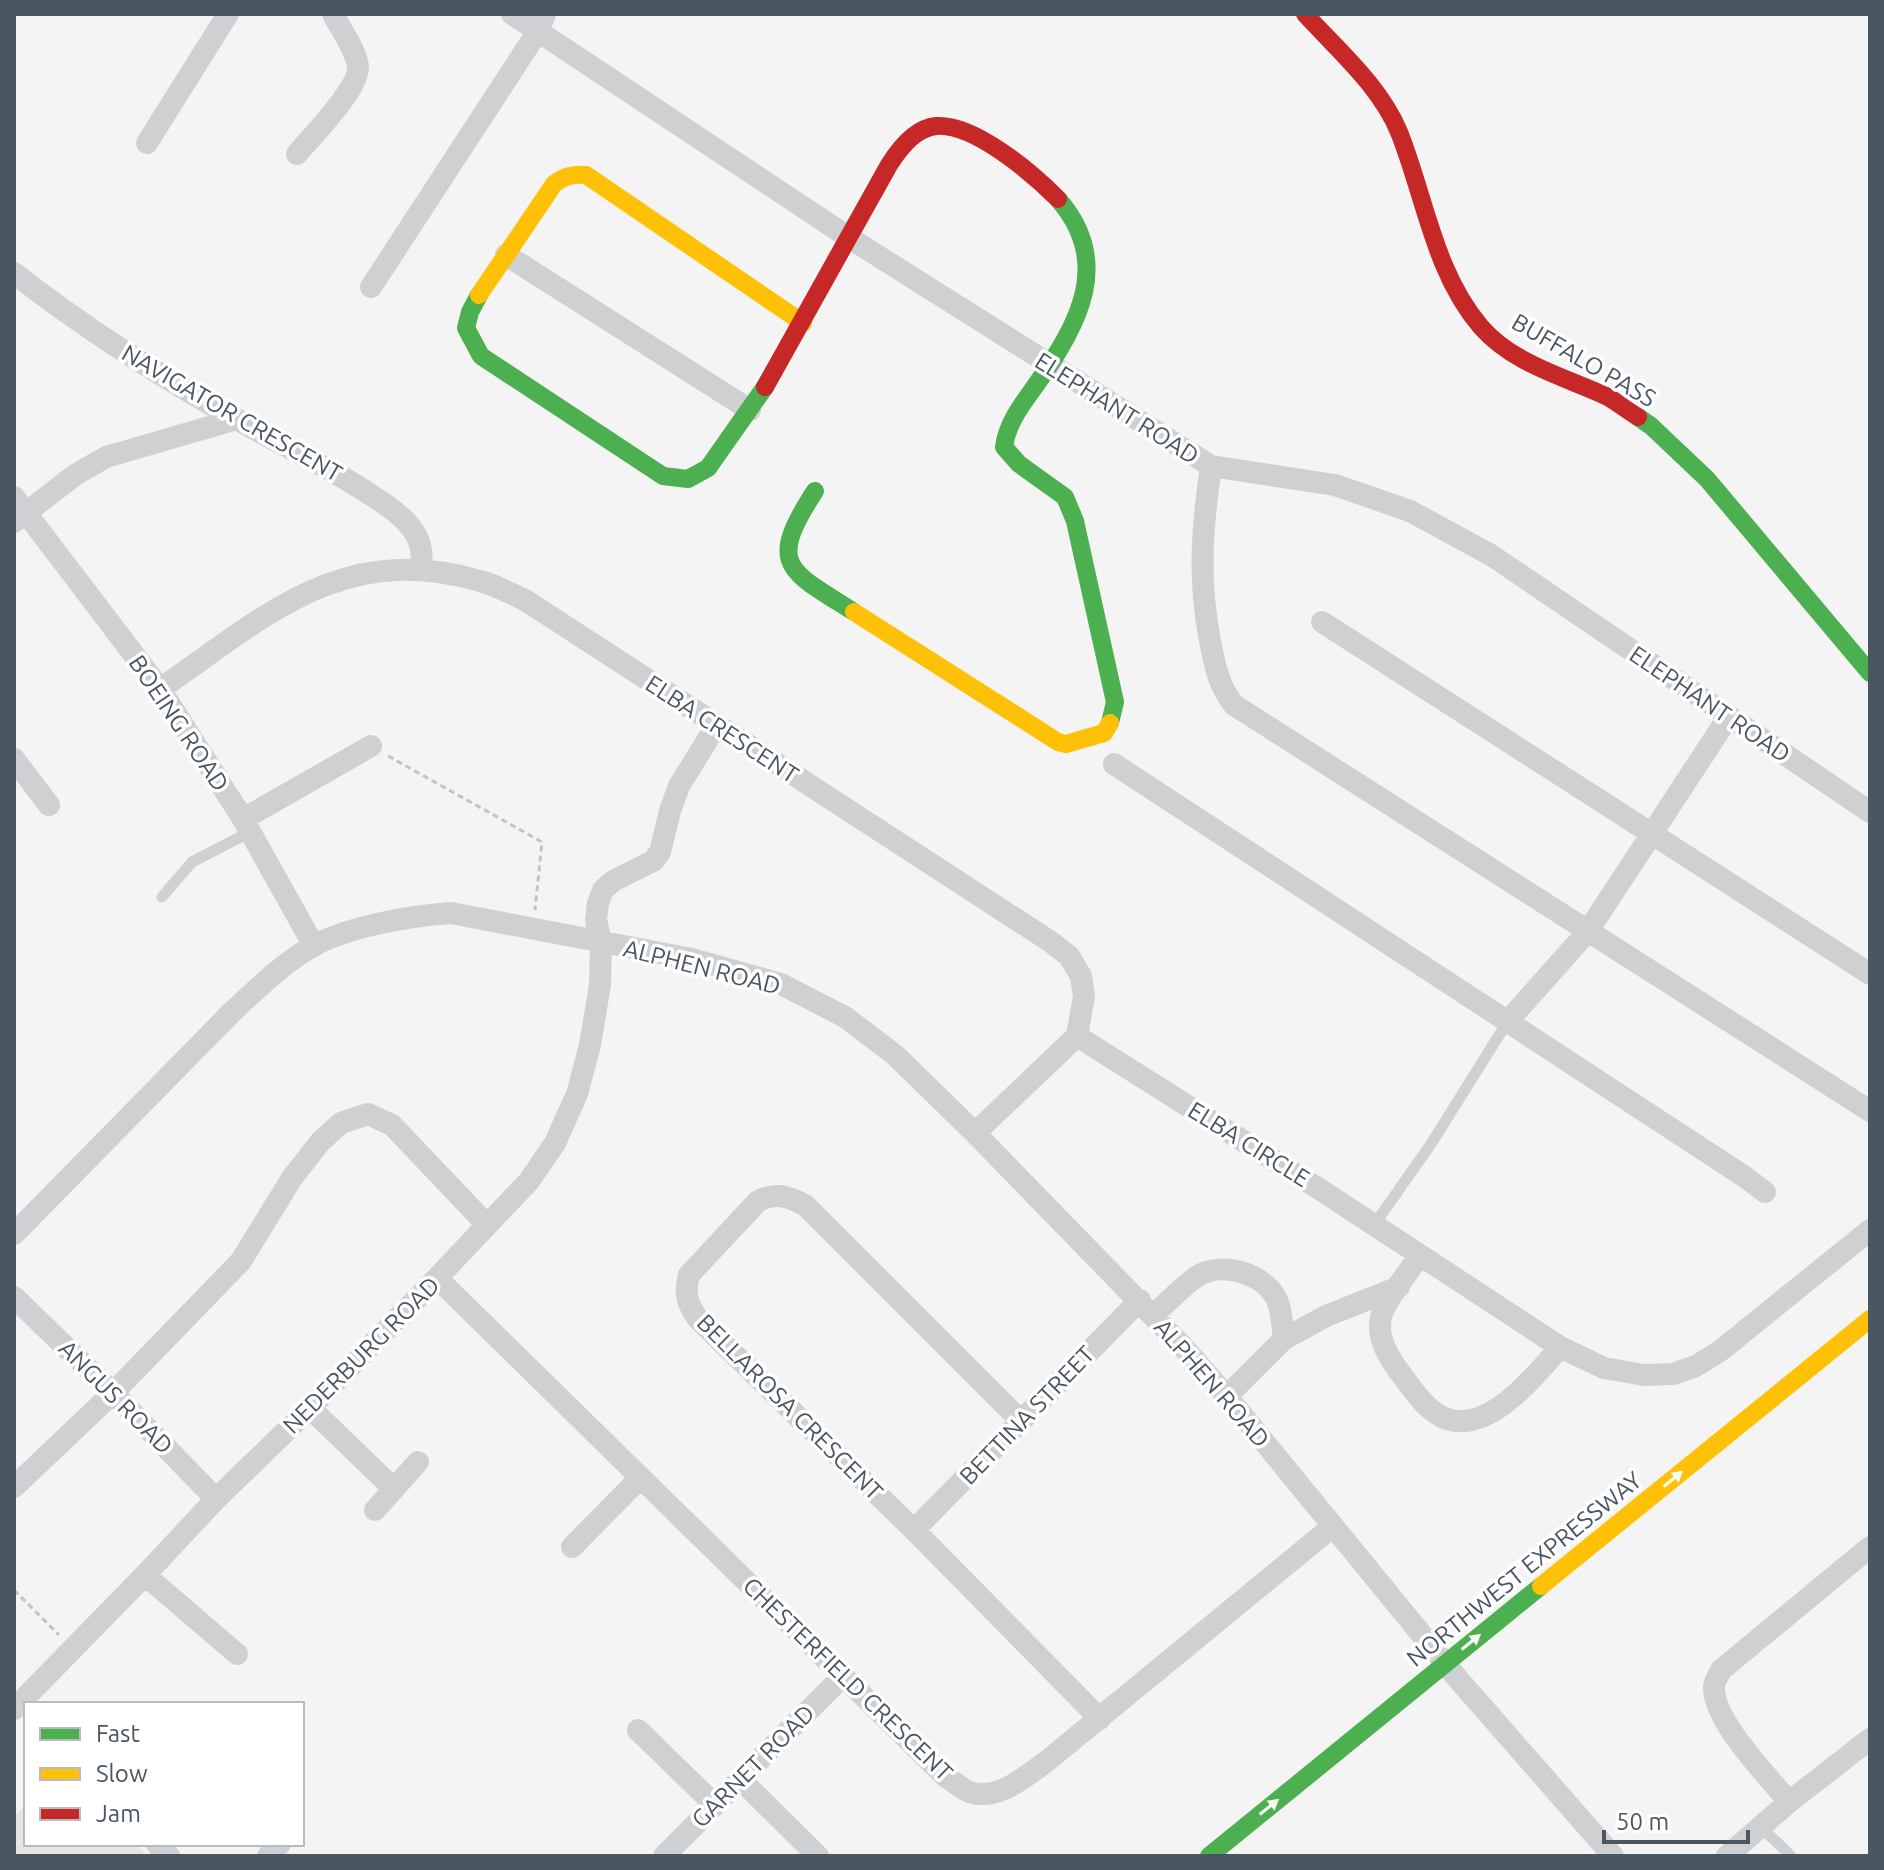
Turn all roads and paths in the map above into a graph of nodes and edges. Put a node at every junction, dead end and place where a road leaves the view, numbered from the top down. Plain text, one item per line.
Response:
1 (228, 14) edge
2 (333, 14) edge
3 (512, 14) edge
4 (1305, 14) edge
5 (542, 22) edge
6 (147, 143) dead end
7 (297, 154) dead end
8 (848, 237) junction
9 (506, 255) junction
10 (14, 273) edge
11 (371, 287) dead end
12 (803, 323) junction
13 (1050, 366) junction
14 (750, 410) junction
15 (237, 419) junction
16 (1211, 466) junction
17 (815, 491) dead end
18 (18, 510) edge
19 (421, 570) junction
20 (1322, 622) dead end
21 (1870, 673) edge
22 (160, 689) junction
23 (1729, 716) junction
24 (716, 726) junction
25 (371, 746) joint
26 (14, 759) edge
27 (1114, 764) dead end
28 (49, 805) dead end
29 (1870, 812) edge
30 (246, 826) junction
31 (1651, 833) junction
32 (162, 897) dead end
33 (534, 928) junction
34 (1588, 931) junction
35 (601, 942) junction
36 (314, 946) junction
37 (1870, 974) edge
38 (1508, 1021) junction
39 (1077, 1036) junction
40 (1870, 1111) edge
41 (975, 1133) junction
42 (1765, 1192) dead end
43 (487, 1225) junction
44 (1374, 1225) junction
45 (1870, 1230) edge
46 (14, 1234) edge
47 (1420, 1255) junction
48 (437, 1278) junction
49 (1399, 1287) junction
50 (14, 1297) edge
51 (1146, 1308) junction
52 (1870, 1319) edge
53 (1284, 1339) junction
54 (1870, 1340) edge
55 (1560, 1347) junction
56 (113, 1393) junction
57 (1226, 1397) junction
58 (310, 1408) junction
59 (1020, 1420) junction
60 (418, 1462) dead end
61 (640, 1478) junction
62 (14, 1487) edge
63 (394, 1489) junction
64 (216, 1499) junction
65 (375, 1510) dead end
66 (1332, 1527) junction
67 (914, 1530) junction
68 (572, 1547) dead end
69 (1870, 1547) edge
70 (1591, 1569) dead end
71 (145, 1575) junction
72 (14, 1590) edge
73 (72, 1648) junction
74 (237, 1654) dead end
75 (1455, 1675) junction
76 (843, 1676) junction
77 (26, 1702) edge
78 (1100, 1719) junction
79 (638, 1730) dead end
80 (1870, 1739) edge
81 (740, 1779) junction
82 (1789, 1802) junction
83 (715, 1805) junction
84 (1761, 1827) junction
85 (664, 1856) edge
86 (818, 1856) edge
87 (1209, 1856) edge
88 (1613, 1856) edge
89 (1727, 1856) edge
90 (1791, 1856) edge

1 - 6 street
2 - 7 street
3 - 5 street, ELEPHANT ROAD
4 - 21 street, BUFFALO PASS
5 - 8 street, ELEPHANT ROAD
5 - 11 street
8 - 12 street
8 - 13 street, ELEPHANT ROAD
8 - 13 street
9 - 12 street
9 - 14 street
9 - 14 street
10 - 15 street, NAVIGATOR CRESCENT
12 - 14 street
13 - 16 street, ELEPHANT ROAD
13 - 17 street
15 - 18 street
15 - 19 street, NAVIGATOR CRESCENT
16 - 23 street, ELEPHANT ROAD
16 - 34 street
18 - 22 street, BOEING ROAD
19 - 22 street, ELBA CRESCENT
19 - 24 street, ELBA CRESCENT
20 - 31 street
22 - 30 street, BOEING ROAD
23 - 29 street, ELEPHANT ROAD
23 - 31 street
24 - 35 street, NEDERBURG ROAD
24 - 39 street, ELBA CRESCENT
25 - 30 street
25 - 33 path
26 - 28 street
27 - 38 street
30 - 32 lane
30 - 36 street, BOEING ROAD
31 - 34 street
31 - 37 street
33 - 35 street, ALPHEN ROAD
33 - 36 street, ALPHEN ROAD
34 - 38 street
34 - 40 street
35 - 41 street, ALPHEN ROAD
35 - 43 street, NEDERBURG ROAD
36 - 46 street, ALPHEN ROAD
38 - 42 street
38 - 44 lane
39 - 41 street
39 - 44 street, ELBA CIRCLE
41 - 51 street, ALPHEN ROAD
43 - 48 street, NEDERBURG ROAD
43 - 56 street
44 - 47 street, ELBA CIRCLE
45 - 55 street, ELBA CIRCLE
47 - 49 street
47 - 55 street, ELBA CIRCLE
48 - 58 street, NEDERBURG ROAD
48 - 61 street, CHESTERFIELD CRESCENT
49 - 53 street
49 - 55 street
50 - 56 street, ANGUS ROAD
51 - 53 street, BETTINA STREET
51 - 57 street, ALPHEN ROAD
51 - 59 street, BETTINA STREET
75 -> 52 street, NORTHWEST EXPRESSWAY
53 - 57 street
54 - 70 street, NORTHWEST EXPRESSWAY
56 - 62 street
56 - 64 street, ANGUS ROAD
57 - 66 street, ALPHEN ROAD
58 - 63 street
58 - 64 street, NEDERBURG ROAD
59 - 67 street, BETTINA STREET
59 - 67 street, BELLAROSA CRESCENT
60 - 63 street
61 - 68 street
61 - 76 street, CHESTERFIELD CRESCENT
63 - 65 street
64 - 71 street, NEDERBURG ROAD
66 - 75 street, ALPHEN ROAD
66 - 78 street, CHESTERFIELD CRESCENT
67 - 78 street, BELLAROSA CRESCENT
69 - 82 street
71 - 73 street, NEDERBURG ROAD
71 - 74 street
72 - 73 path
73 - 77 street, NEDERBURG ROAD
87 -> 75 street, NORTHWEST EXPRESSWAY
75 - 88 street, ALPHEN ROAD
76 - 78 street, CHESTERFIELD CRESCENT
76 - 81 street, GARNET ROAD
79 - 83 street
80 - 82 street
81 - 83 street, GARNET ROAD
81 - 86 street
82 - 84 street
83 - 85 street, GARNET ROAD
84 - 89 street
84 - 90 lane

